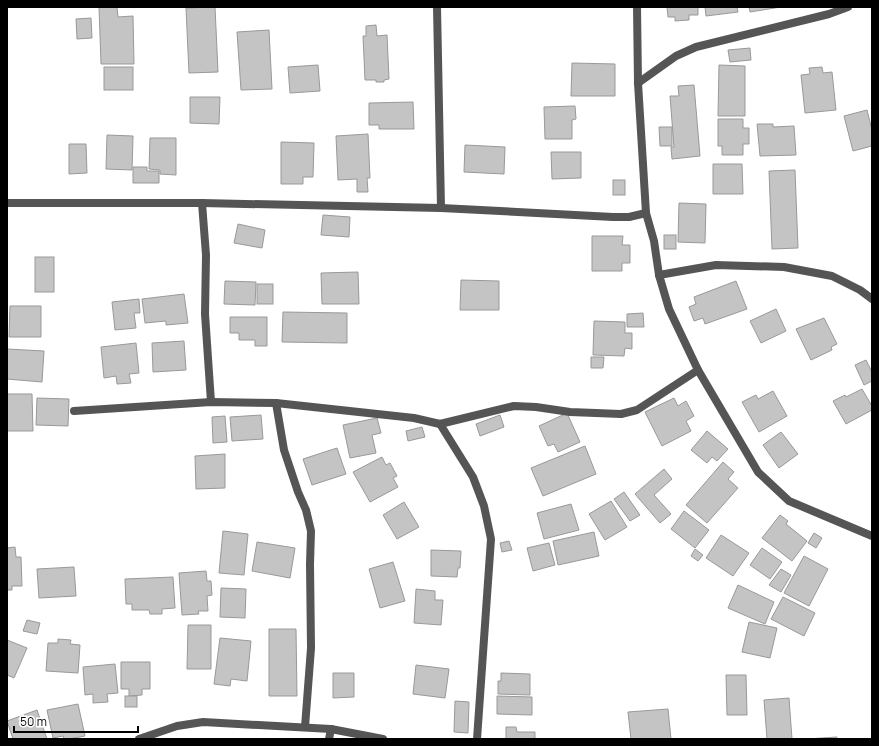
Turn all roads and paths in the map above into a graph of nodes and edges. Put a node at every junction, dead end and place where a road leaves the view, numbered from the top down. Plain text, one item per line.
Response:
1 (437, 7) edge
2 (637, 7) edge
3 (848, 7) edge
4 (638, 83) junction
5 (7, 203) edge
6 (202, 203) junction
7 (441, 208) junction
8 (646, 213) junction
9 (658, 275) junction
10 (872, 299) edge
11 (698, 370) junction
12 (211, 402) junction
13 (276, 403) junction
14 (74, 410) dead end
15 (440, 424) junction
16 (872, 536) edge
17 (305, 727) junction
18 (331, 729) junction
19 (139, 739) edge
20 (330, 739) edge
21 (382, 739) edge
22 (477, 739) edge

1 - 7 street
2 - 4 street
3 - 4 street
4 - 8 street
5 - 6 street
6 - 7 street
6 - 12 street
7 - 8 street
8 - 9 street
9 - 10 street
9 - 11 street
11 - 15 street
11 - 16 street
12 - 13 street
12 - 14 street
13 - 15 street
13 - 17 street
15 - 22 street
17 - 18 street
17 - 19 street
18 - 20 street
18 - 21 street

